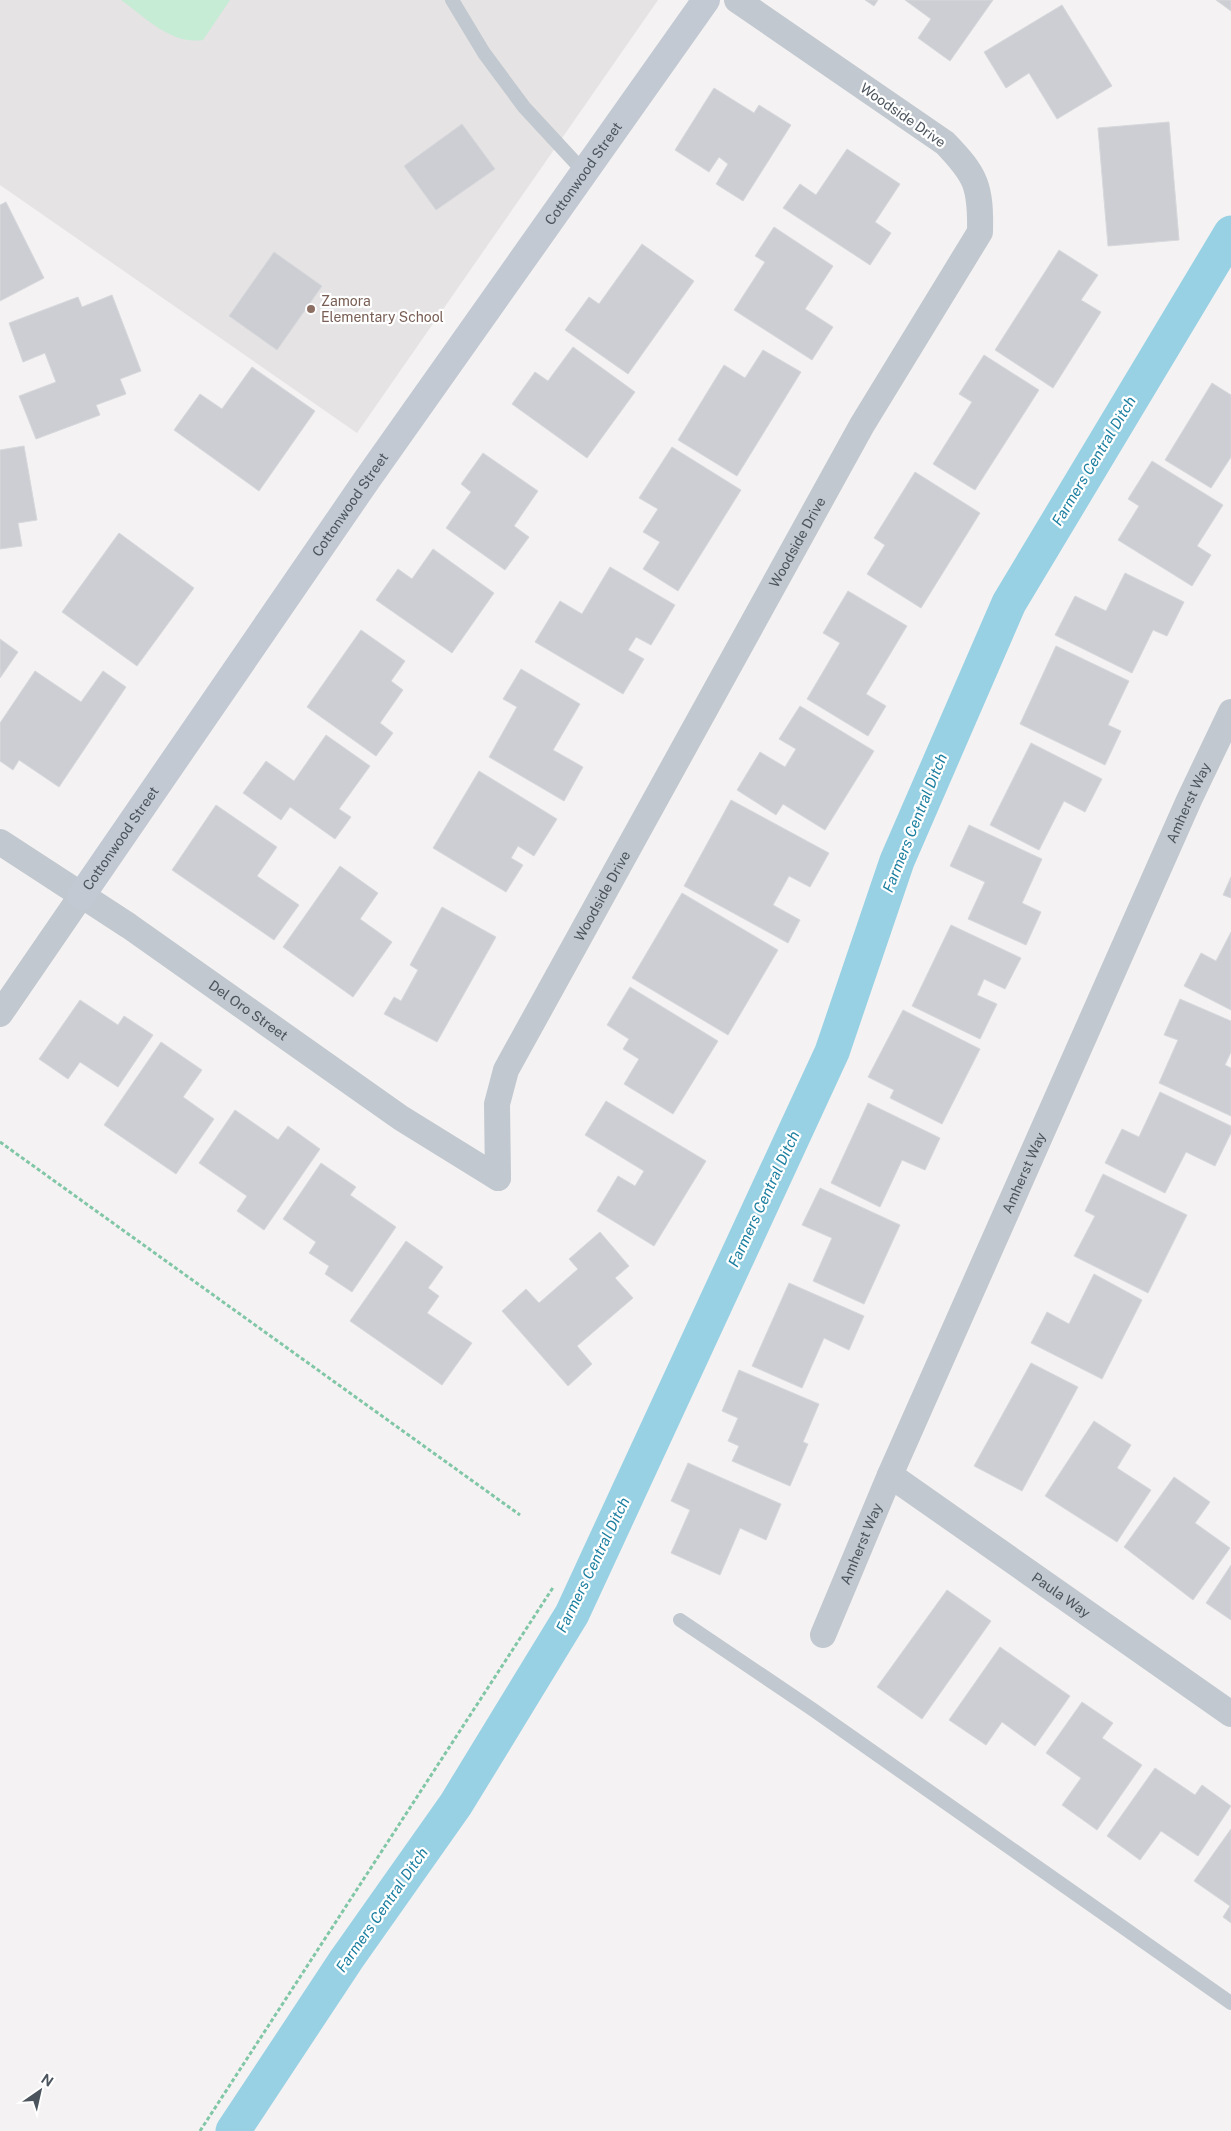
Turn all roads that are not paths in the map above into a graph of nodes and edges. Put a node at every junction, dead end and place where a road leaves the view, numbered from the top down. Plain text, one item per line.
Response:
1 (452, 0) edge
2 (706, 0) edge
3 (737, 0) edge
4 (585, 173) junction
5 (1231, 712) edge
6 (0, 842) edge
7 (81, 896) junction
8 (0, 1014) edge
9 (498, 1178) joint
10 (890, 1475) junction
11 (680, 1620) dead end
12 (823, 1635) dead end
13 (1231, 1714) edge
14 (1231, 2003) edge

1 - 4 lane
2 - 4 street, Cottonwood Street
3 - 9 street, Woodside Drive
4 - 7 street, Cottonwood Street
5 - 10 street, Amherst Way
6 - 7 street, Del Oro Street
7 - 8 street, Cottonwood Street
7 - 9 street, Del Oro Street
10 - 12 street, Amherst Way
10 - 13 street, Paula Way
11 - 14 lane

